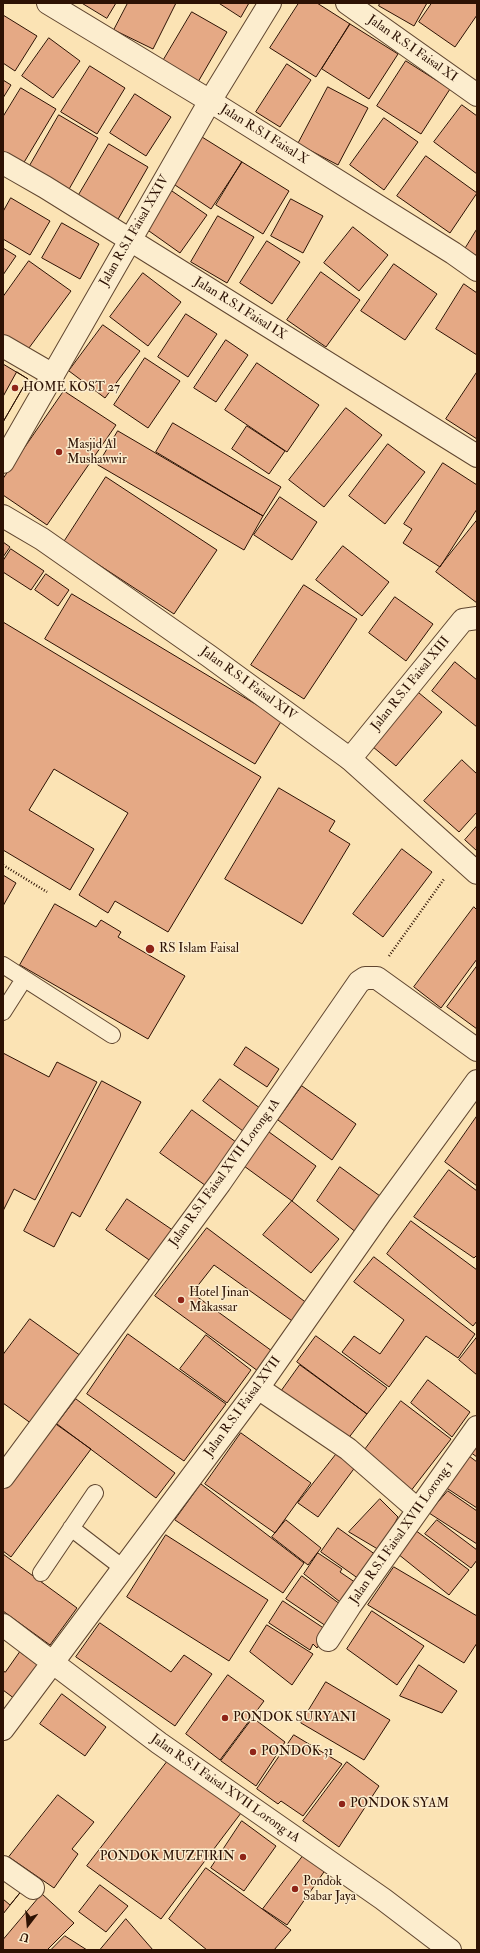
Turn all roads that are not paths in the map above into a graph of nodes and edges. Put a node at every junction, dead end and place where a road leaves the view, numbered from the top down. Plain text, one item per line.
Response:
1 (48, 3) edge
2 (270, 3) edge
3 (346, 3) edge
4 (477, 95) edge
5 (210, 101) junction
6 (3, 163) edge
7 (130, 240) junction
8 (477, 270) edge
9 (3, 346) edge
10 (53, 375) junction
11 (477, 456) edge
12 (3, 462) edge
13 (3, 516) edge
14 (477, 618) edge
15 (350, 759) junction
16 (477, 872) edge
17 (3, 965) edge
18 (24, 979) junction
19 (3, 1012) edge
20 (112, 1035) dead end
21 (477, 1050) edge
22 (477, 1081) edge
23 (258, 1388) junction
24 (477, 1427) edge
25 (3, 1477) edge
26 (95, 1494) dead end
27 (418, 1510) junction
28 (70, 1528) junction
29 (123, 1568) junction
30 (41, 1573) dead end
31 (3, 1625) edge
32 (328, 1640) dead end
33 (52, 1663) junction
34 (3, 1729) edge
35 (3, 1867) edge
36 (33, 1888) dead end
37 (450, 1950) edge

1 - 5 street, Jalan R.S.I Faisal X
2 - 5 street, Jalan R.S.I Faisal XXIV
3 - 4 street, Jalan R.S.I Faisal XI
5 - 7 street, Jalan R.S.I Faisal XXIV
5 - 8 street, Jalan R.S.I Faisal X
6 - 7 street, Jalan R.S.I Faisal IX
7 - 10 street, Jalan R.S.I Faisal XXIV
7 - 11 street, Jalan R.S.I Faisal IX
9 - 10 street
10 - 12 street, Jalan R.S.I Faisal XXIV
13 - 15 street, Jalan R.S.I Faisal XIV
14 - 15 street, Jalan R.S.I Faisal XIII
15 - 16 street, Jalan R.S.I Faisal XIV
17 - 18 lane
18 - 19 lane
18 - 20 lane
21 - 25 street, Jalan R.S.I Faisal XVII Lorong 1A
22 - 23 street, Jalan R.S.I Faisal XVII
23 - 27 street
23 - 29 street, Jalan R.S.I Faisal XVII
24 - 27 street, Jalan R.S.I Faisal XVII Lorong 1
26 - 28 lane
27 - 32 street, Jalan R.S.I Faisal XVII Lorong 1
28 - 29 lane
28 - 30 lane
29 - 33 street, Jalan R.S.I Faisal XVII
31 - 33 street, Jalan R.S.I Faisal XVII Lorong 1A
33 - 34 street, Jalan R.S.I Faisal XVII
33 - 37 street, Jalan R.S.I Faisal XVII Lorong 1A
35 - 36 street

